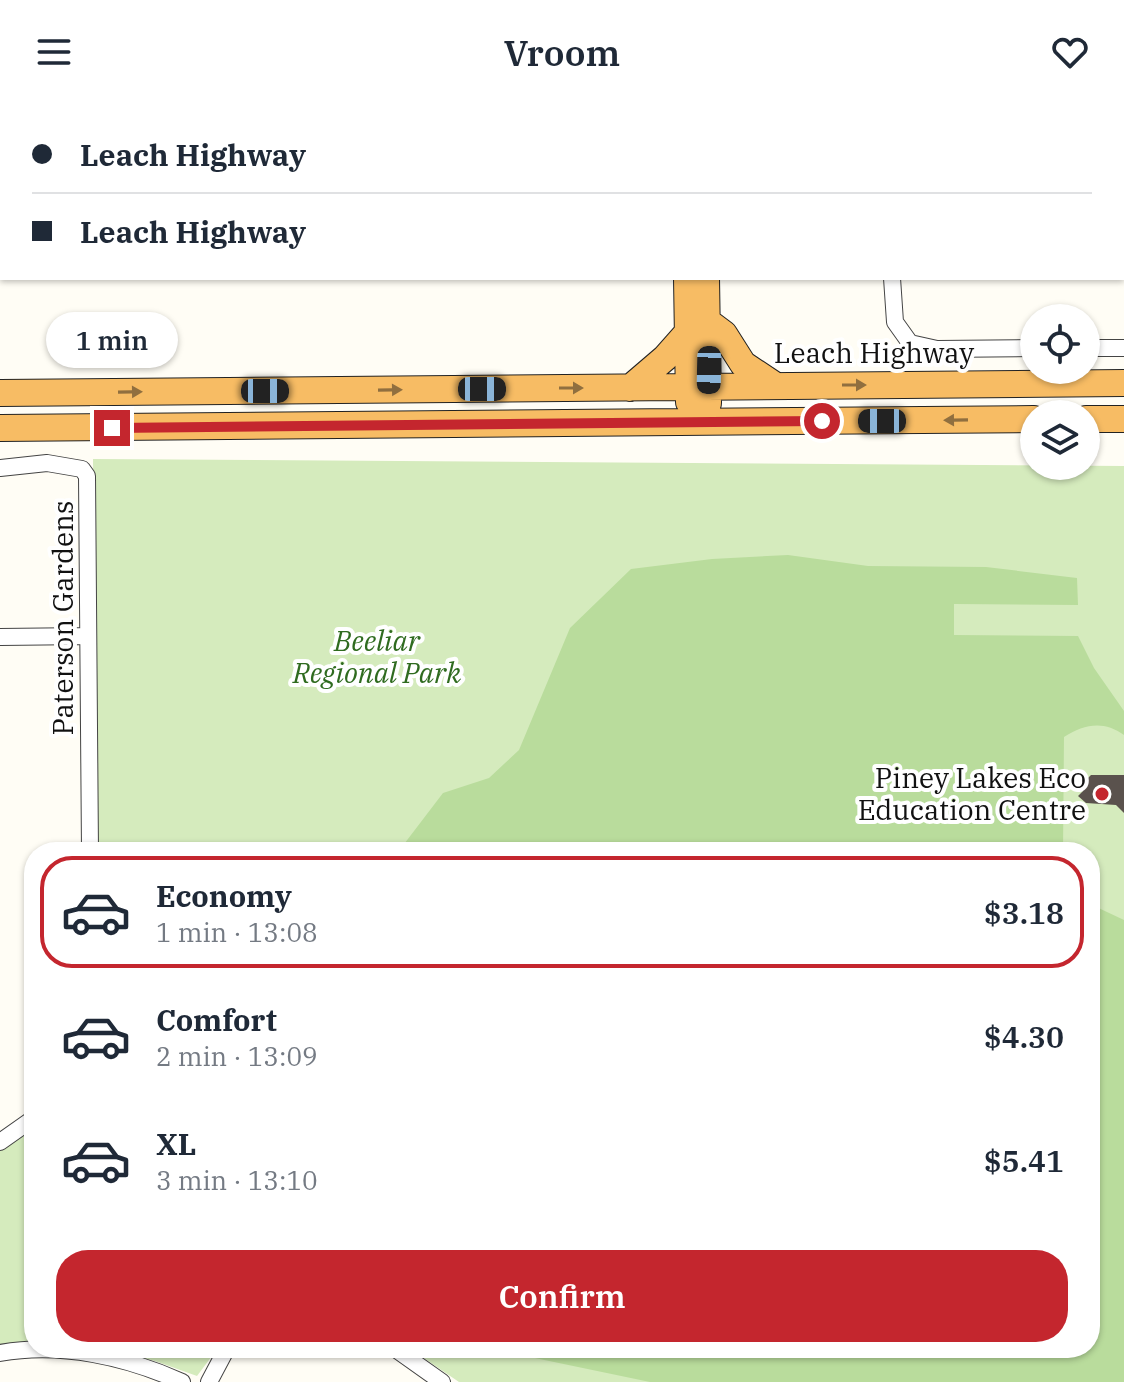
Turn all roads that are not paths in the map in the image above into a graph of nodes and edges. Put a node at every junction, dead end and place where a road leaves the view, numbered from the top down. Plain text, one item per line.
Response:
1 (687, 280) edge
2 (706, 280) edge
3 (892, 280) edge
4 (698, 327) junction
5 (1020, 348) edge
6 (1100, 348) edge
7 (1124, 348) edge
8 (1124, 383) edge
9 (776, 386) junction
10 (698, 387) junction
11 (630, 388) junction
12 (52, 392) junction
13 (0, 393) edge
14 (1020, 419) edge
15 (1100, 419) edge
16 (1124, 419) edge
17 (698, 423) junction
18 (0, 428) edge
19 (52, 428) junction
20 (0, 468) edge
21 (87, 636) junction
22 (0, 637) edge
23 (90, 842) edge
24 (24, 1127) edge
25 (0, 1142) edge
26 (24, 1352) edge
27 (0, 1353) edge
28 (114, 1358) edge
29 (222, 1358) edge
30 (408, 1358) edge
31 (182, 1382) edge
32 (209, 1382) edge
33 (442, 1382) edge

1 - 4 highway
2 - 4 highway
3 - 5 street
4 - 9 highway
4 - 10 highway
4 - 11 highway
6 - 7 street
9 -> 8 highway, Leach Highway
9 - 10 highway, Leach Highway
10 - 11 highway, Leach Highway
10 - 17 highway
12 -> 11 highway, Leach Highway
12 - 13 highway, Leach Highway
12 - 19 highway
14 -> 17 highway
15 - 16 highway
17 - 19 highway
18 - 19 highway
20 - 21 street, Paterson Gardens
21 - 22 street
21 - 23 street, Paterson Gardens
24 - 25 street
26 - 27 street
28 - 31 street
29 - 32 street
30 - 33 street

